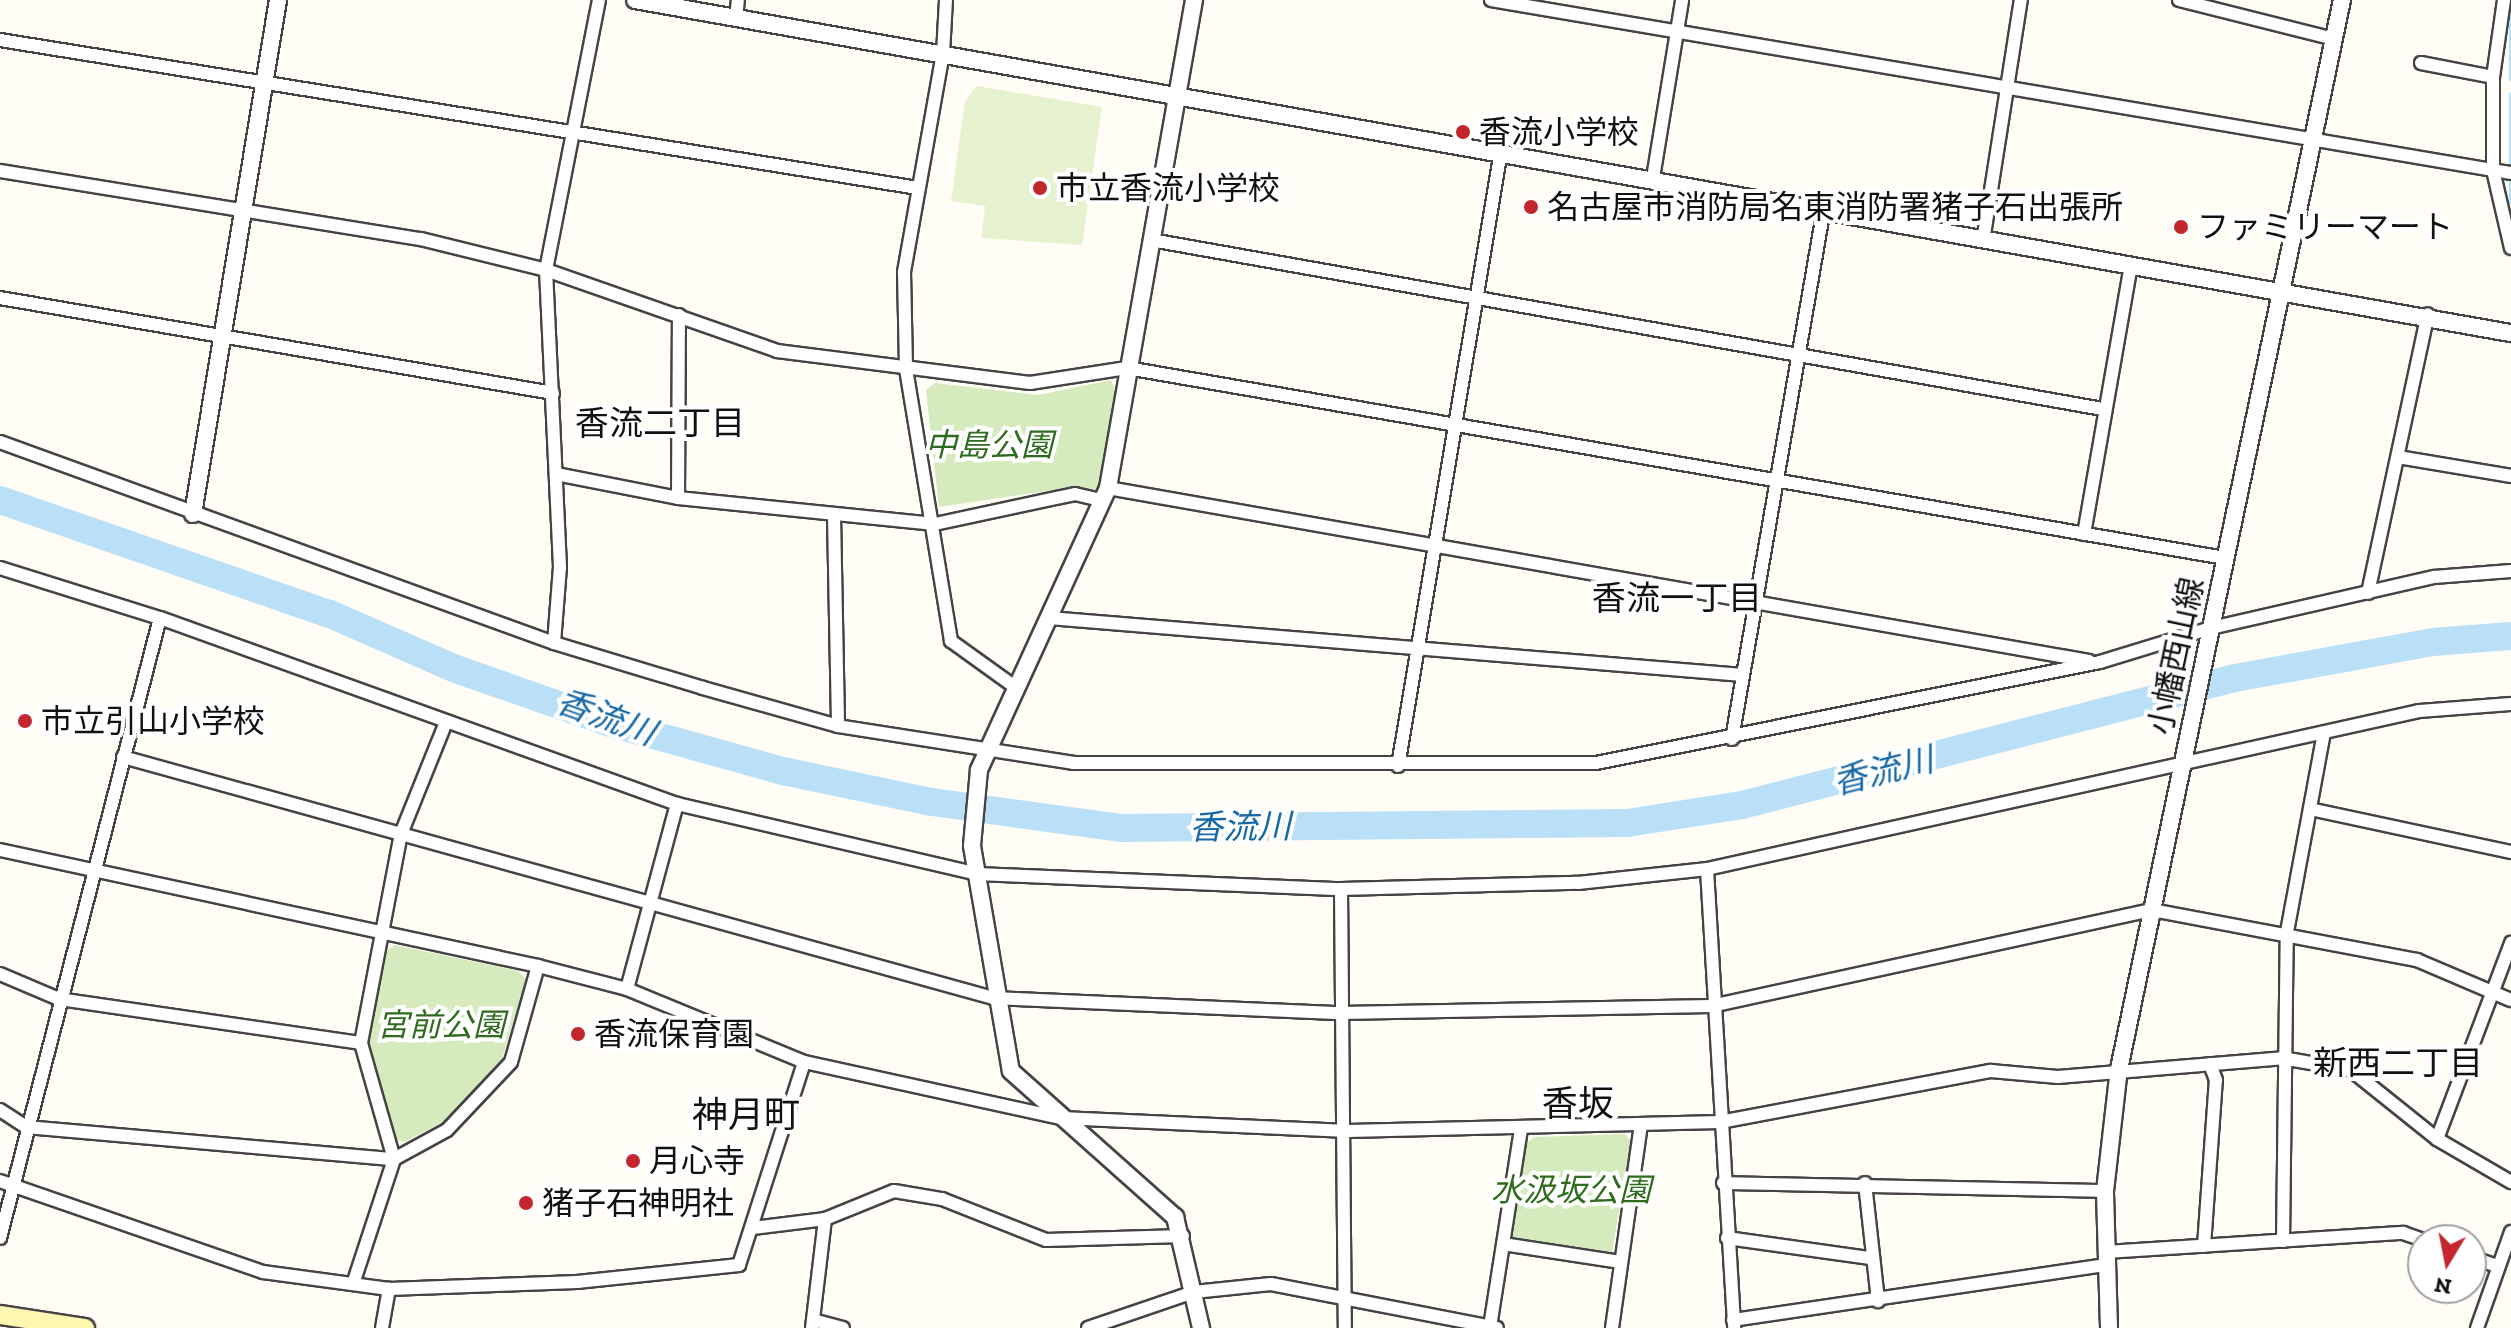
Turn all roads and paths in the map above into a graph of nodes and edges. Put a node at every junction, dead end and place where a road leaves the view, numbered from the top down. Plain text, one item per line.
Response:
1 (278, 0) edge
2 (599, 0) edge
3 (635, 0) edge
4 (738, 0) edge
5 (946, 0) edge
6 (1194, 0) edge
7 (1491, 0) edge
8 (1682, 0) edge
9 (2021, 0) edge
10 (2179, 0) edge
11 (2342, 0) edge
12 (2504, 0) edge
13 (736, 18) junction
14 (1677, 32) junction
15 (2334, 39) junction
16 (0, 40) edge
17 (943, 53) junction
18 (2421, 63) dead end
19 (2493, 77) junction
20 (264, 81) junction
21 (2007, 90) junction
22 (1175, 93) junction
23 (579, 130) junction
24 (2312, 143) junction
25 (1501, 151) junction
26 (2493, 170) junction
27 (0, 171) edge
28 (2511, 173) edge
29 (1653, 178) junction
30 (918, 188) junction
31 (1824, 208) junction
32 (243, 210) junction
33 (1984, 235) junction
34 (1151, 240) junction
35 (2511, 248) edge
36 (2131, 264) junction
37 (546, 270) junction
38 (2281, 289) junction
39 (0, 298) edge
40 (1475, 299) junction
41 (2428, 314) junction
42 (679, 315) junction
43 (2511, 333) edge
44 (222, 336) junction
45 (1797, 355) junction
46 (1127, 368) junction
47 (906, 369) junction
48 (553, 393) junction
49 (2103, 409) junction
50 (1458, 426) junction
51 (0, 442) edge
52 (2398, 457) junction
53 (556, 474) junction
54 (2511, 476) edge
55 (1777, 481) junction
56 (1105, 494) junction
57 (678, 498) junction
58 (193, 514) junction
59 (834, 515) junction
60 (935, 524) junction
61 (2084, 534) junction
62 (1437, 546) junction
63 (2225, 558) junction
64 (0, 568) edge
65 (2511, 571) edge
66 (2368, 593) junction
67 (1756, 603) junction
68 (160, 618) junction
69 (1049, 618) junction
70 (2209, 635) junction
71 (554, 643) junction
72 (1419, 648) junction
73 (2100, 662) junction
74 (1743, 675) junction
75 (1015, 687) junction
76 (2511, 704) edge
77 (446, 722) junction
78 (838, 726) junction
79 (2324, 733) junction
80 (1732, 739) junction
81 (986, 753) junction
82 (123, 757) junction
83 (2183, 764) junction
84 (1398, 766) junction
85 (677, 804) junction
86 (2310, 809) junction
87 (401, 834) junction
88 (0, 850) edge
89 (2511, 852) edge
90 (1707, 869) junction
91 (95, 871) junction
92 (977, 874) junction
93 (1341, 889) junction
94 (652, 903) junction
95 (2152, 910) junction
96 (2287, 932) junction
97 (382, 934) junction
98 (2511, 943) edge
99 (538, 966) junction
100 (0, 974) edge
101 (627, 989) junction
102 (2497, 993) junction
103 (993, 998) junction
104 (59, 999) junction
105 (2511, 1000) edge
106 (1711, 1006) junction
107 (1341, 1013) junction
108 (361, 1043) junction
109 (2282, 1058) junction
110 (804, 1062) junction
111 (2210, 1064) junction
112 (2119, 1069) junction
113 (0, 1110) edge
114 (1061, 1118) junction
115 (1720, 1122) junction
116 (1641, 1125) junction
117 (26, 1127) junction
118 (1521, 1129) junction
119 (1348, 1131) junction
120 (2437, 1139) junction
121 (394, 1159) junction
122 (6, 1182) edge
123 (2511, 1182) edge
124 (1723, 1183) junction
125 (1865, 1183) junction
126 (2105, 1191) junction
127 (825, 1219) junction
128 (753, 1228) junction
129 (2511, 1232) edge
130 (2407, 1234) edge
131 (1183, 1236) junction
132 (0, 1238) edge
133 (1727, 1238) junction
134 (2283, 1241) junction
135 (1503, 1244) junction
136 (2204, 1246) junction
137 (1869, 1258) junction
138 (2106, 1258) junction
139 (1621, 1262) junction
140 (2487, 1263) edge
141 (2497, 1266) junction
142 (354, 1281) junction
143 (389, 1289) junction
144 (1194, 1292) junction
145 (1345, 1299) junction
146 (1878, 1301) junction
147 (0, 1315) edge
148 (812, 1324) edge
149 (1733, 1324) edge
150 (1494, 1327) edge
151 (85, 1328) edge
152 (382, 1328) edge
153 (843, 1328) edge
154 (1088, 1328) edge
155 (1201, 1328) edge
156 (1345, 1328) edge
157 (1612, 1328) edge
158 (2109, 1328) edge
159 (2477, 1328) edge

1 - 20 street
2 - 23 street
3 - 13 street
4 - 13 street
5 - 17 street
6 - 22 street
7 - 14 street
8 - 14 street
9 - 21 street
10 - 15 street
11 - 15 street, 小幡西山線
12 - 19 street
13 - 17 street
14 - 21 street
14 - 29 street
15 - 24 street, 小幡西山線
16 - 20 street
17 - 22 street
17 - 30 street
18 - 19 street
19 - 26 street
20 - 23 street
20 - 32 street
21 - 24 street
21 - 33 street
22 - 25 street
22 - 34 street
23 - 30 street
23 - 37 street
24 - 26 street
24 - 38 street, 小幡西山線
25 - 29 street
25 - 40 street
26 - 28 street
26 - 35 street
27 - 32 street
29 - 31 street
30 - 47 street
31 - 33 street
31 - 45 street
32 - 37 street
32 - 44 street
33 - 36 street
34 - 40 street
34 - 46 street
36 - 38 street
36 - 49 street
37 - 42 street
37 - 48 street
38 - 41 street
38 - 63 street, 小幡西山線
39 - 44 street
40 - 45 street
40 - 50 street
41 - 43 street
41 - 52 street
42 - 47 street
42 - 57 street
44 - 48 street
44 - 58 street
45 - 49 street
45 - 55 street
46 - 47 street
46 - 50 street
46 - 56 street
47 - 60 street
48 - 53 street
49 - 61 street
50 - 55 street
50 - 62 street
51 - 58 street
52 - 54 street
52 - 66 street
53 - 57 street
53 - 71 street
55 - 61 street
55 - 67 street
56 - 60 street
56 - 62 street
56 - 69 street
57 - 59 street
58 - 71 street
59 - 60 street
59 - 78 street
60 - 75 street
61 - 63 street
62 - 67 street
62 - 72 street
63 - 70 street, 小幡西山線
64 - 68 street
65 - 66 street
66 - 70 street
67 - 73 street
67 - 74 street
68 - 77 street
68 - 82 street
69 - 72 street
69 - 75 street
70 - 73 street
70 - 83 street, 小幡西山線
71 - 78 street
72 - 74 street
72 - 84 street
73 - 80 street
74 - 80 street
75 - 81 street
76 - 79 street
77 - 85 street
77 - 87 street
78 - 81 street
79 - 83 street
79 - 86 street
80 - 84 street
81 - 84 street
81 - 92 street
82 - 87 street
82 - 91 street
83 - 90 street
83 - 95 street, 小幡西山線
85 - 92 street
85 - 94 street
86 - 89 street
86 - 96 street
87 - 94 street
87 - 97 street
88 - 91 street
90 - 93 street
90 - 106 street
91 - 97 street
91 - 104 street
92 - 93 street
92 - 103 street
93 - 107 street
94 - 101 street
94 - 103 street
95 - 96 street
95 - 106 street
95 - 112 street, 小幡西山線
96 - 102 street
96 - 109 street
97 - 99 street
97 - 108 street
98 - 102 street
99 - 101 street
99 - 121 street
100 - 104 street
101 - 110 street
102 - 105 street
102 - 120 street
103 - 107 street
103 - 114 street
104 - 108 street
104 - 117 street
106 - 107 street
106 - 115 street
107 - 119 street
108 - 121 street
109 - 111 street
109 - 120 street
109 - 134 street
110 - 114 street
110 - 128 street
111 - 112 street
111 - 136 street
112 - 115 street
112 - 126 street, 小幡西山線
113 - 117 street
114 - 119 street
114 - 131 street
115 - 116 street
115 - 124 street
116 - 118 street
116 - 139 street
117 - 121 street
117 - 122 street
118 - 119 street
118 - 135 street
119 - 145 street
120 - 123 street
121 - 142 street
122 - 132 street
122 - 142 street
124 - 125 street
124 - 133 street
125 - 126 street
125 - 137 street
126 - 138 street, 小幡西山線
127 - 128 street
127 - 131 street
127 - 148 street
128 - 143 street
129 - 141 street
130 - 134 street
131 - 144 street
133 - 137 street
133 - 149 street
134 - 136 street
135 - 139 street
135 - 150 street
136 - 138 street
137 - 146 street
138 - 146 street
138 - 158 street, 小幡西山線
139 - 157 street
140 - 141 street
141 - 159 street
142 - 143 street
143 - 152 street
144 - 145 street
144 - 154 street
144 - 155 street
145 - 150 street
145 - 156 street
146 - 149 street
147 - 151 main road
148 - 153 street

